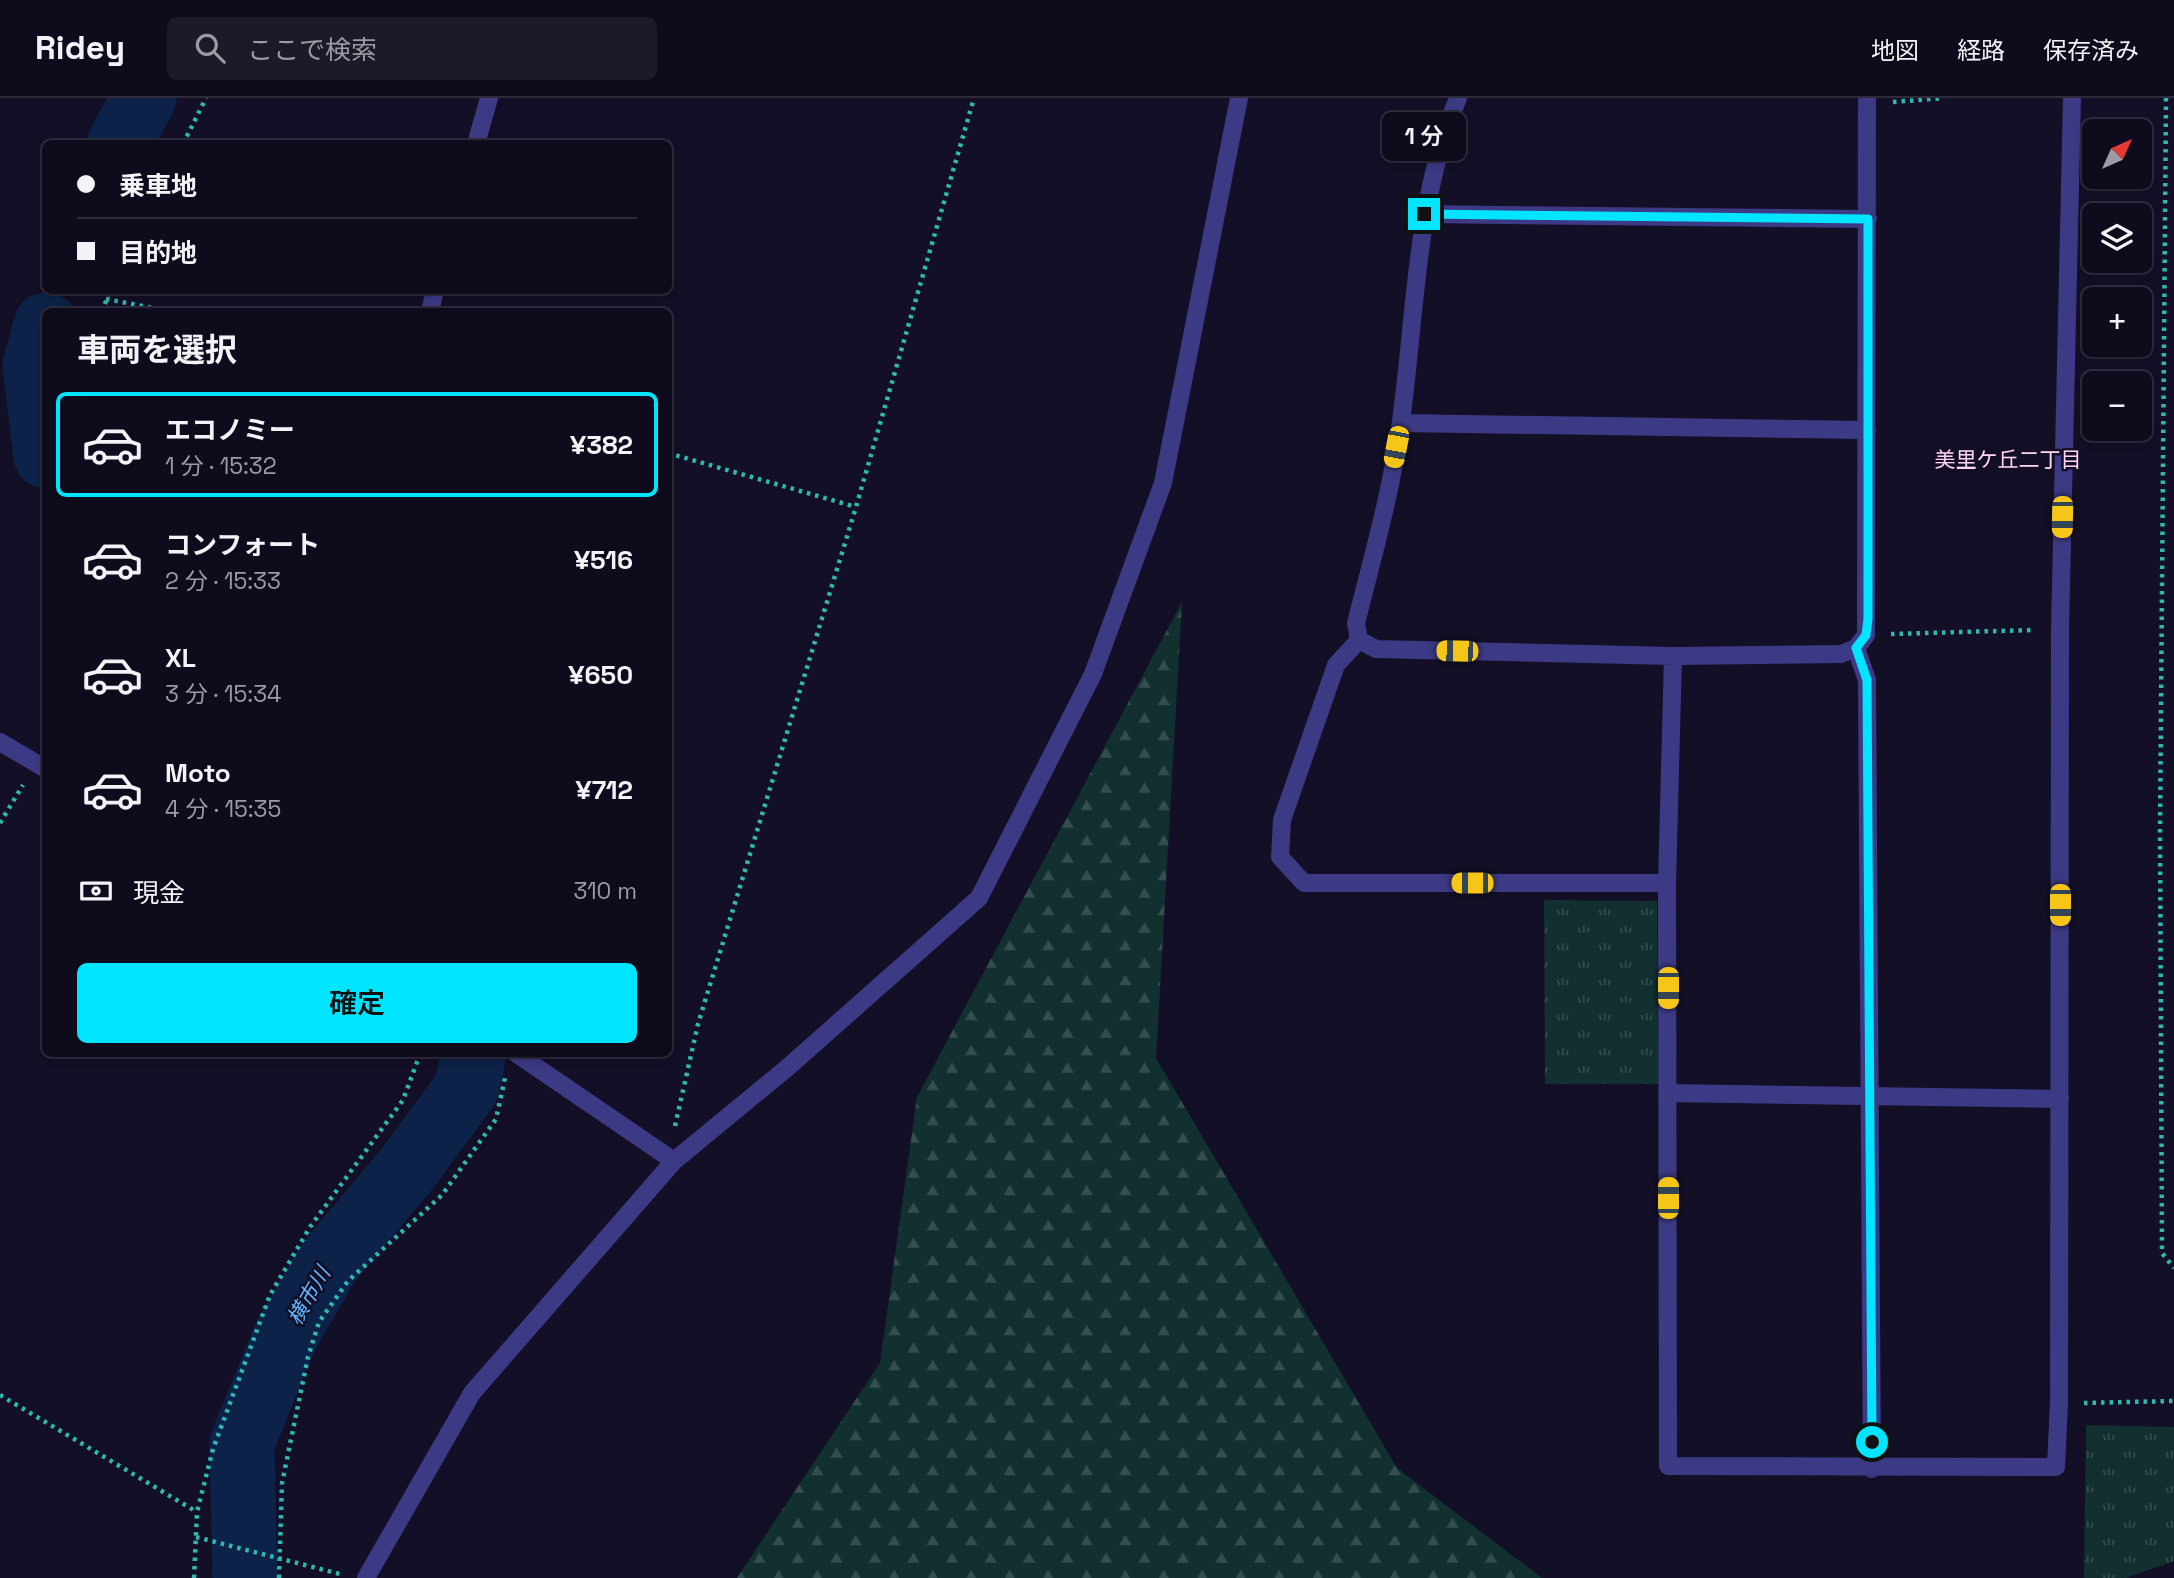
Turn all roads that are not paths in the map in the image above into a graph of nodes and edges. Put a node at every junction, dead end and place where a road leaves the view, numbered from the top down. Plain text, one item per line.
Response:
1 (489, 98) edge
2 (1240, 98) edge
3 (1458, 98) edge
4 (2072, 98) edge
5 (1867, 101) edge
6 (477, 140) edge
7 (1424, 214) junction
8 (1868, 219) junction
9 (1401, 423) junction
10 (1867, 430) junction
11 (1359, 639) junction
12 (1861, 641) junction
13 (1672, 656) junction
14 (0, 742) edge
15 (41, 766) edge
16 (1667, 883) junction
17 (512, 1060) edge
18 (1669, 1093) junction
19 (1869, 1096) junction
20 (2060, 1098) junction
21 (672, 1159) junction
22 (1872, 1469) junction
23 (366, 1578) edge

1 - 6 street
2 - 21 street
3 - 7 street
4 - 20 street
5 - 8 street
7 - 8 street
7 - 9 street
8 - 10 street
9 - 10 street
9 - 11 street
10 - 12 street
11 - 13 street
11 - 16 street
12 - 13 street
12 - 19 street
13 - 16 street
14 - 15 street
16 - 18 street
17 - 21 street
18 - 19 street
18 - 22 street
19 - 20 street
19 - 22 street
20 - 22 street
21 - 23 street

